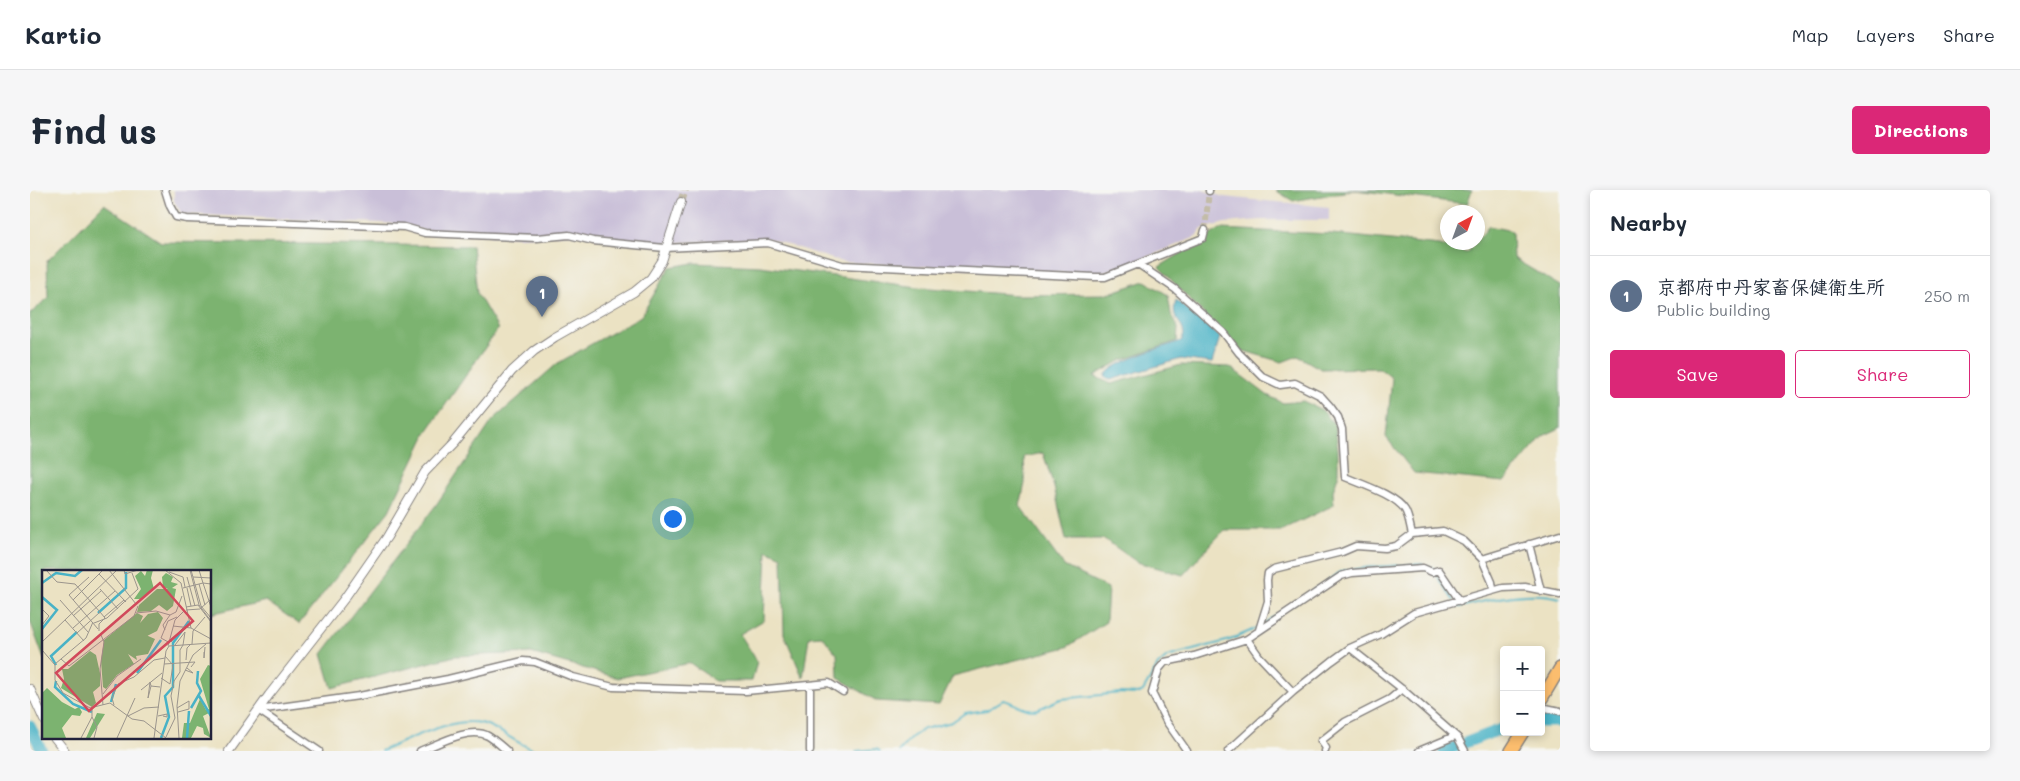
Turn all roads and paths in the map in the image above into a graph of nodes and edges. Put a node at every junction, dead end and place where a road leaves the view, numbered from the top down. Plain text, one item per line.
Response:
1 (165, 190) edge
2 (681, 202) tunnel mouth
3 (1205, 230) dead end
4 (666, 248) junction
5 (1138, 264) junction
6 (1412, 534) junction
7 (1560, 535) edge
8 (1529, 544) junction
9 (1482, 559) junction
10 (1493, 589) junction
11 (1541, 590) junction
12 (1560, 594) edge
13 (1460, 601) junction
14 (1259, 630) junction
15 (1247, 638) junction
16 (1350, 648) junction
17 (1560, 668) edge
18 (810, 685) junction
19 (30, 689) edge
20 (1402, 689) junction
21 (843, 692) dead end
22 (1293, 692) junction
23 (1545, 693) edge
24 (1545, 708) edge
25 (258, 710) junction
26 (1560, 711) edge
27 (42, 716) edge
28 (1455, 736) junction
29 (1521, 736) edge
30 (55, 738) edge
31 (64, 751) edge
32 (229, 751) edge
33 (319, 751) edge
34 (420, 751) edge
35 (507, 751) edge
36 (810, 751) edge
37 (1187, 751) edge
38 (1228, 751) edge
39 (1325, 751) edge
40 (1419, 751) edge
41 (1465, 751) edge
42 (1511, 751) edge
43 (1517, 751) edge

1 - 4 street
2 - 4 street
3 - 5 street
4 - 5 street
4 - 25 street
5 - 6 street
6 - 9 street
6 - 14 street
7 - 8 street
8 - 9 street
8 - 11 street
9 - 10 street
10 - 11 street
10 - 13 street
11 - 12 street
13 - 14 street
13 - 16 street
14 - 15 street
15 - 22 street
15 - 37 street
16 - 20 street
16 - 22 street
17 - 23 highway
18 - 21 street
18 - 25 street
18 - 36 street
19 - 27 street
20 - 28 street
20 - 39 street
22 - 38 street
24 - 26 street
25 - 32 street
25 - 33 street
28 - 40 street
28 - 41 street
29 - 42 highway
29 - 43 highway
30 - 31 street
34 - 35 street

